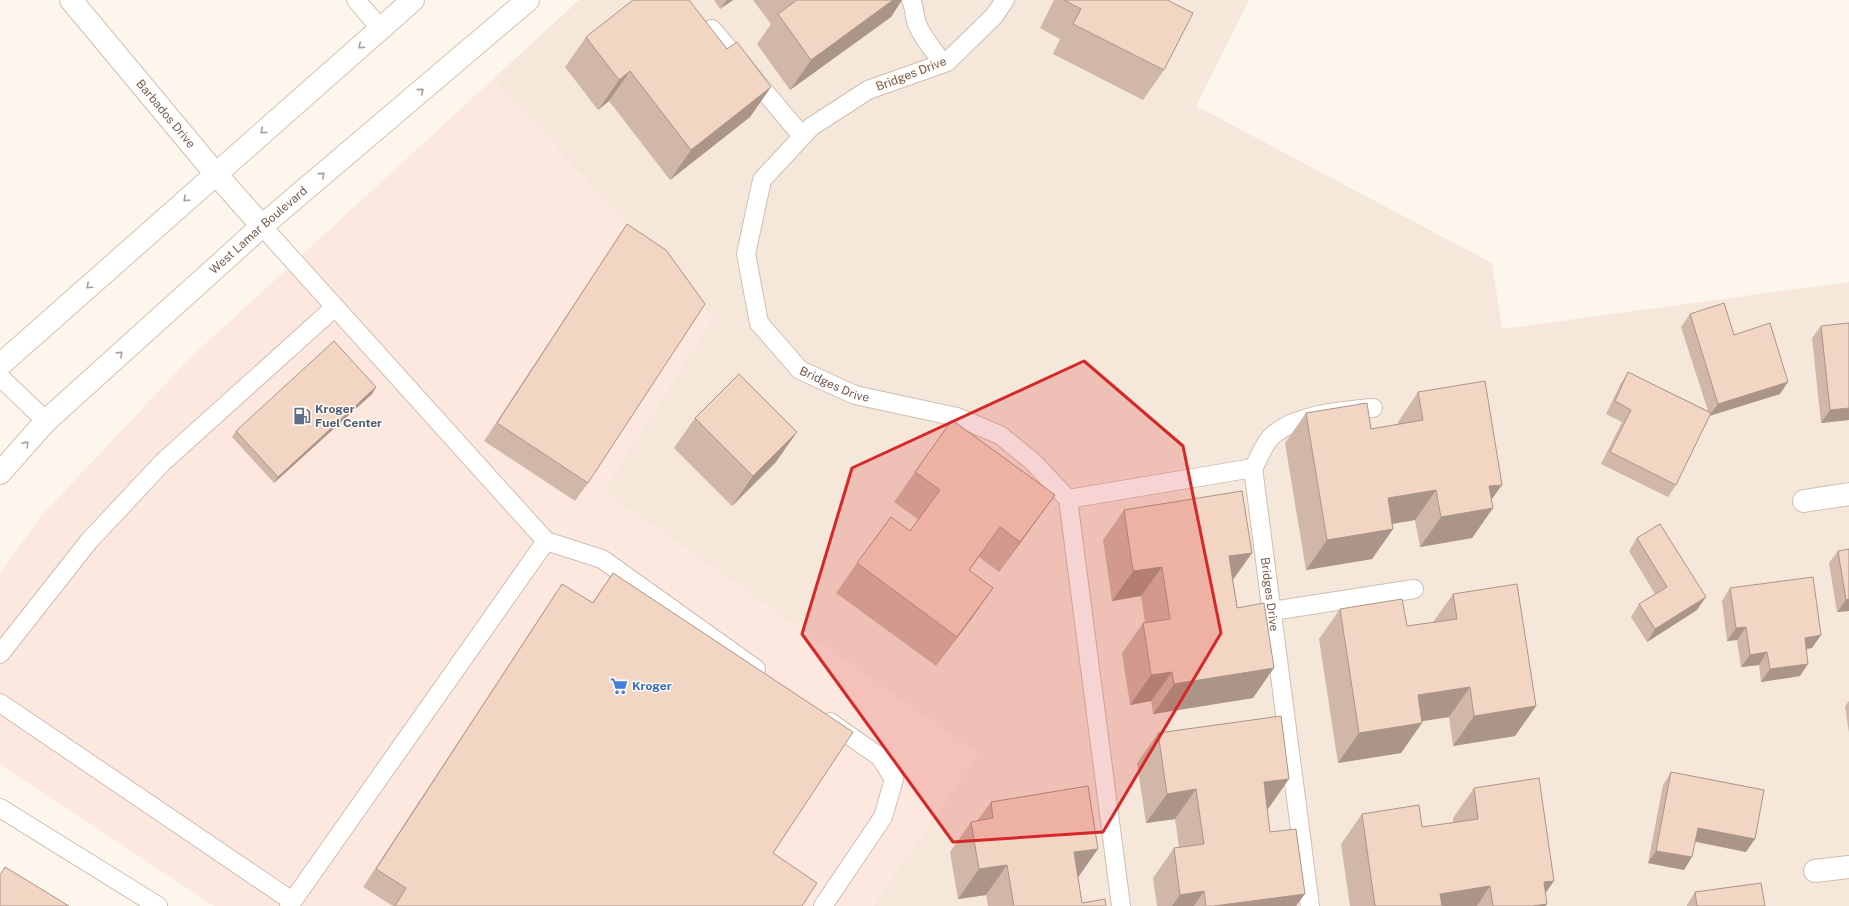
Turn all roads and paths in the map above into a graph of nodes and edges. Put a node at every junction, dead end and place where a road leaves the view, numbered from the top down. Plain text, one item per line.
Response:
1 (71, 0) edge
2 (356, 0) edge
3 (414, 0) edge
4 (528, 0) edge
5 (911, 0) edge
6 (1005, 0) edge
7 (381, 29) junction
8 (712, 29) edge
9 (943, 63) junction
10 (802, 136) junction
11 (215, 173) junction
12 (262, 226) junction
13 (335, 307) junction
14 (0, 365) edge
15 (0, 377) edge
16 (1373, 408) dead end
17 (46, 421) junction
18 (1253, 468) junction
19 (0, 473) edge
20 (1849, 494) edge
21 (1068, 499) junction
22 (1804, 501) dead end
23 (546, 541) junction
24 (1414, 589) dead end
25 (1272, 611) junction
26 (0, 654) edge
27 (770, 679) edge
28 (0, 703) edge
29 (815, 711) edge
30 (0, 808) edge
31 (1849, 867) edge
32 (1816, 871) dead end
33 (291, 904) edge
34 (158, 906) edge
35 (824, 906) edge
36 (1121, 906) edge
37 (1310, 906) edge

1 - 11 main road, Barbados Drive
2 - 7 lane
3 - 7 main road
12 -> 4 main road, West Lamar Boulevard
5 - 9 lane
6 - 9 lane, Bridges Drive
7 -> 11 main road
8 - 10 lane
9 - 10 lane, Bridges Drive
10 - 21 lane, Bridges Drive
11 - 12 main road, Barbados Drive
11 -> 14 main road
12 - 13 lane
17 -> 12 main road, West Lamar Boulevard
13 - 23 lane
13 - 26 lane
15 - 17 lane
16 - 18 lane
19 -> 17 main road, West Lamar Boulevard
18 - 21 lane
18 - 25 lane, Bridges Drive
20 - 22 main road
21 - 36 lane
23 - 27 lane
23 - 33 lane
24 - 25 lane
25 - 37 lane, Bridges Drive
28 - 33 lane
29 - 35 lane
30 - 34 lane
31 - 32 main road

